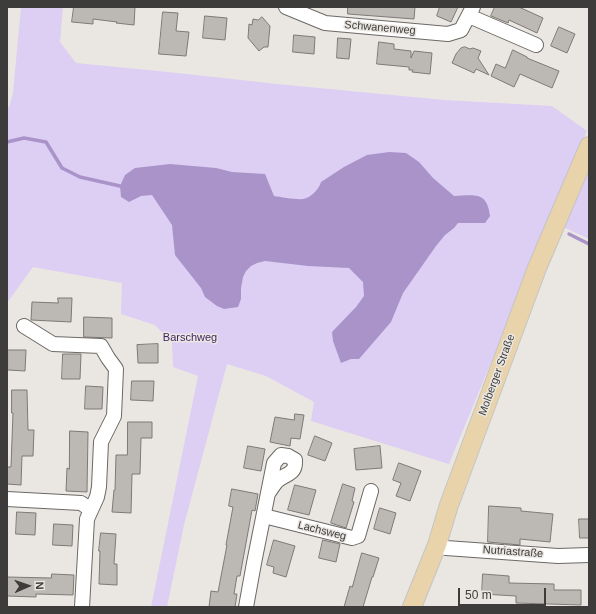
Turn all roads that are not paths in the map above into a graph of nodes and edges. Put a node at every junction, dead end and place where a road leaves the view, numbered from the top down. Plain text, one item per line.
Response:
1 (286, 7) edge
2 (471, 12) edge
3 (536, 45) dead end
4 (589, 146) edge
5 (24, 326) dead end
6 (371, 491) dead end
7 (269, 492) dead end
8 (7, 499) edge
9 (91, 510) junction
10 (264, 516) junction
11 (437, 545) junction
12 (589, 555) edge
13 (82, 607) edge
14 (246, 607) edge
15 (412, 607) edge

1 - 2 street, Schwanenweg
2 - 3 street, Schwanenweg
4 - 11 main road, Molberger Straße
5 - 9 street
6 - 10 street, Lachsweg
7 - 10 street
8 - 9 street
9 - 13 street
10 - 14 street
11 - 12 street, Nutriastraße
11 - 15 main road, Molberger Straße

